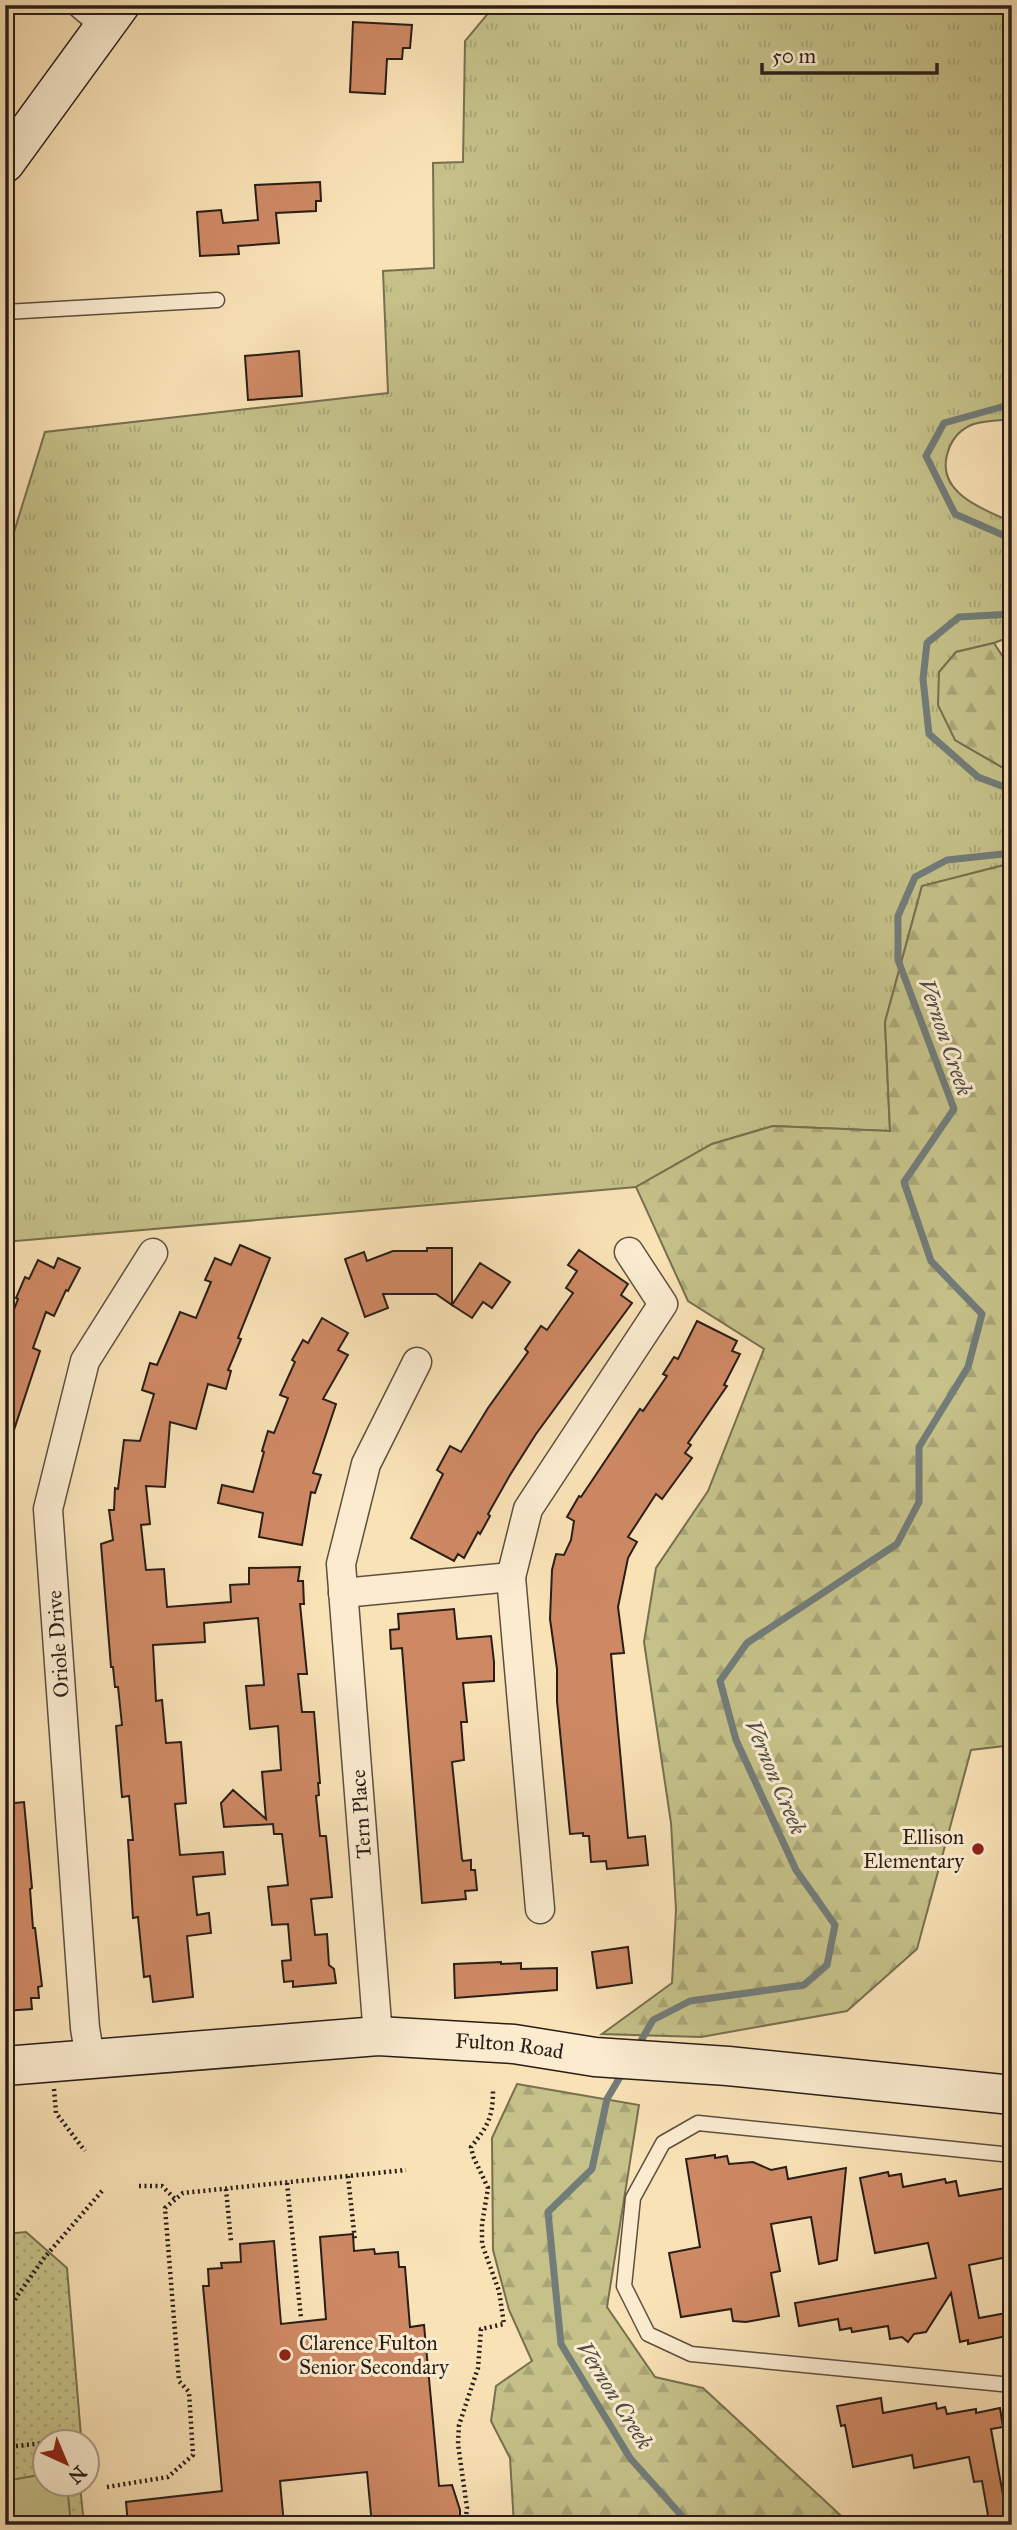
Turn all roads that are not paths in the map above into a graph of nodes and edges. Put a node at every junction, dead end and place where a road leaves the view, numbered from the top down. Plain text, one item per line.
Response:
1 (103, 12) edge
2 (5, 163) edge
3 (217, 300) dead end
4 (5, 312) edge
5 (629, 1252) dead end
6 (153, 1253) dead end
7 (417, 1362) dead end
8 (511, 1577) junction
9 (344, 1593) junction
10 (540, 1909) dead end
11 (378, 2036) junction
12 (90, 2058) junction
13 (5, 2066) edge
14 (1012, 2095) edge
15 (1012, 2155) edge
16 (1012, 2385) edge

1 - 2 street
3 - 4 lane
5 - 8 street
6 - 12 street, Oriole Drive
7 - 9 street, Tern Place
8 - 9 street
8 - 10 street
9 - 11 street, Tern Place
11 - 12 street, Fulton Road
11 - 14 street, Fulton Road
12 - 13 street, Fulton Road
15 - 16 lane

